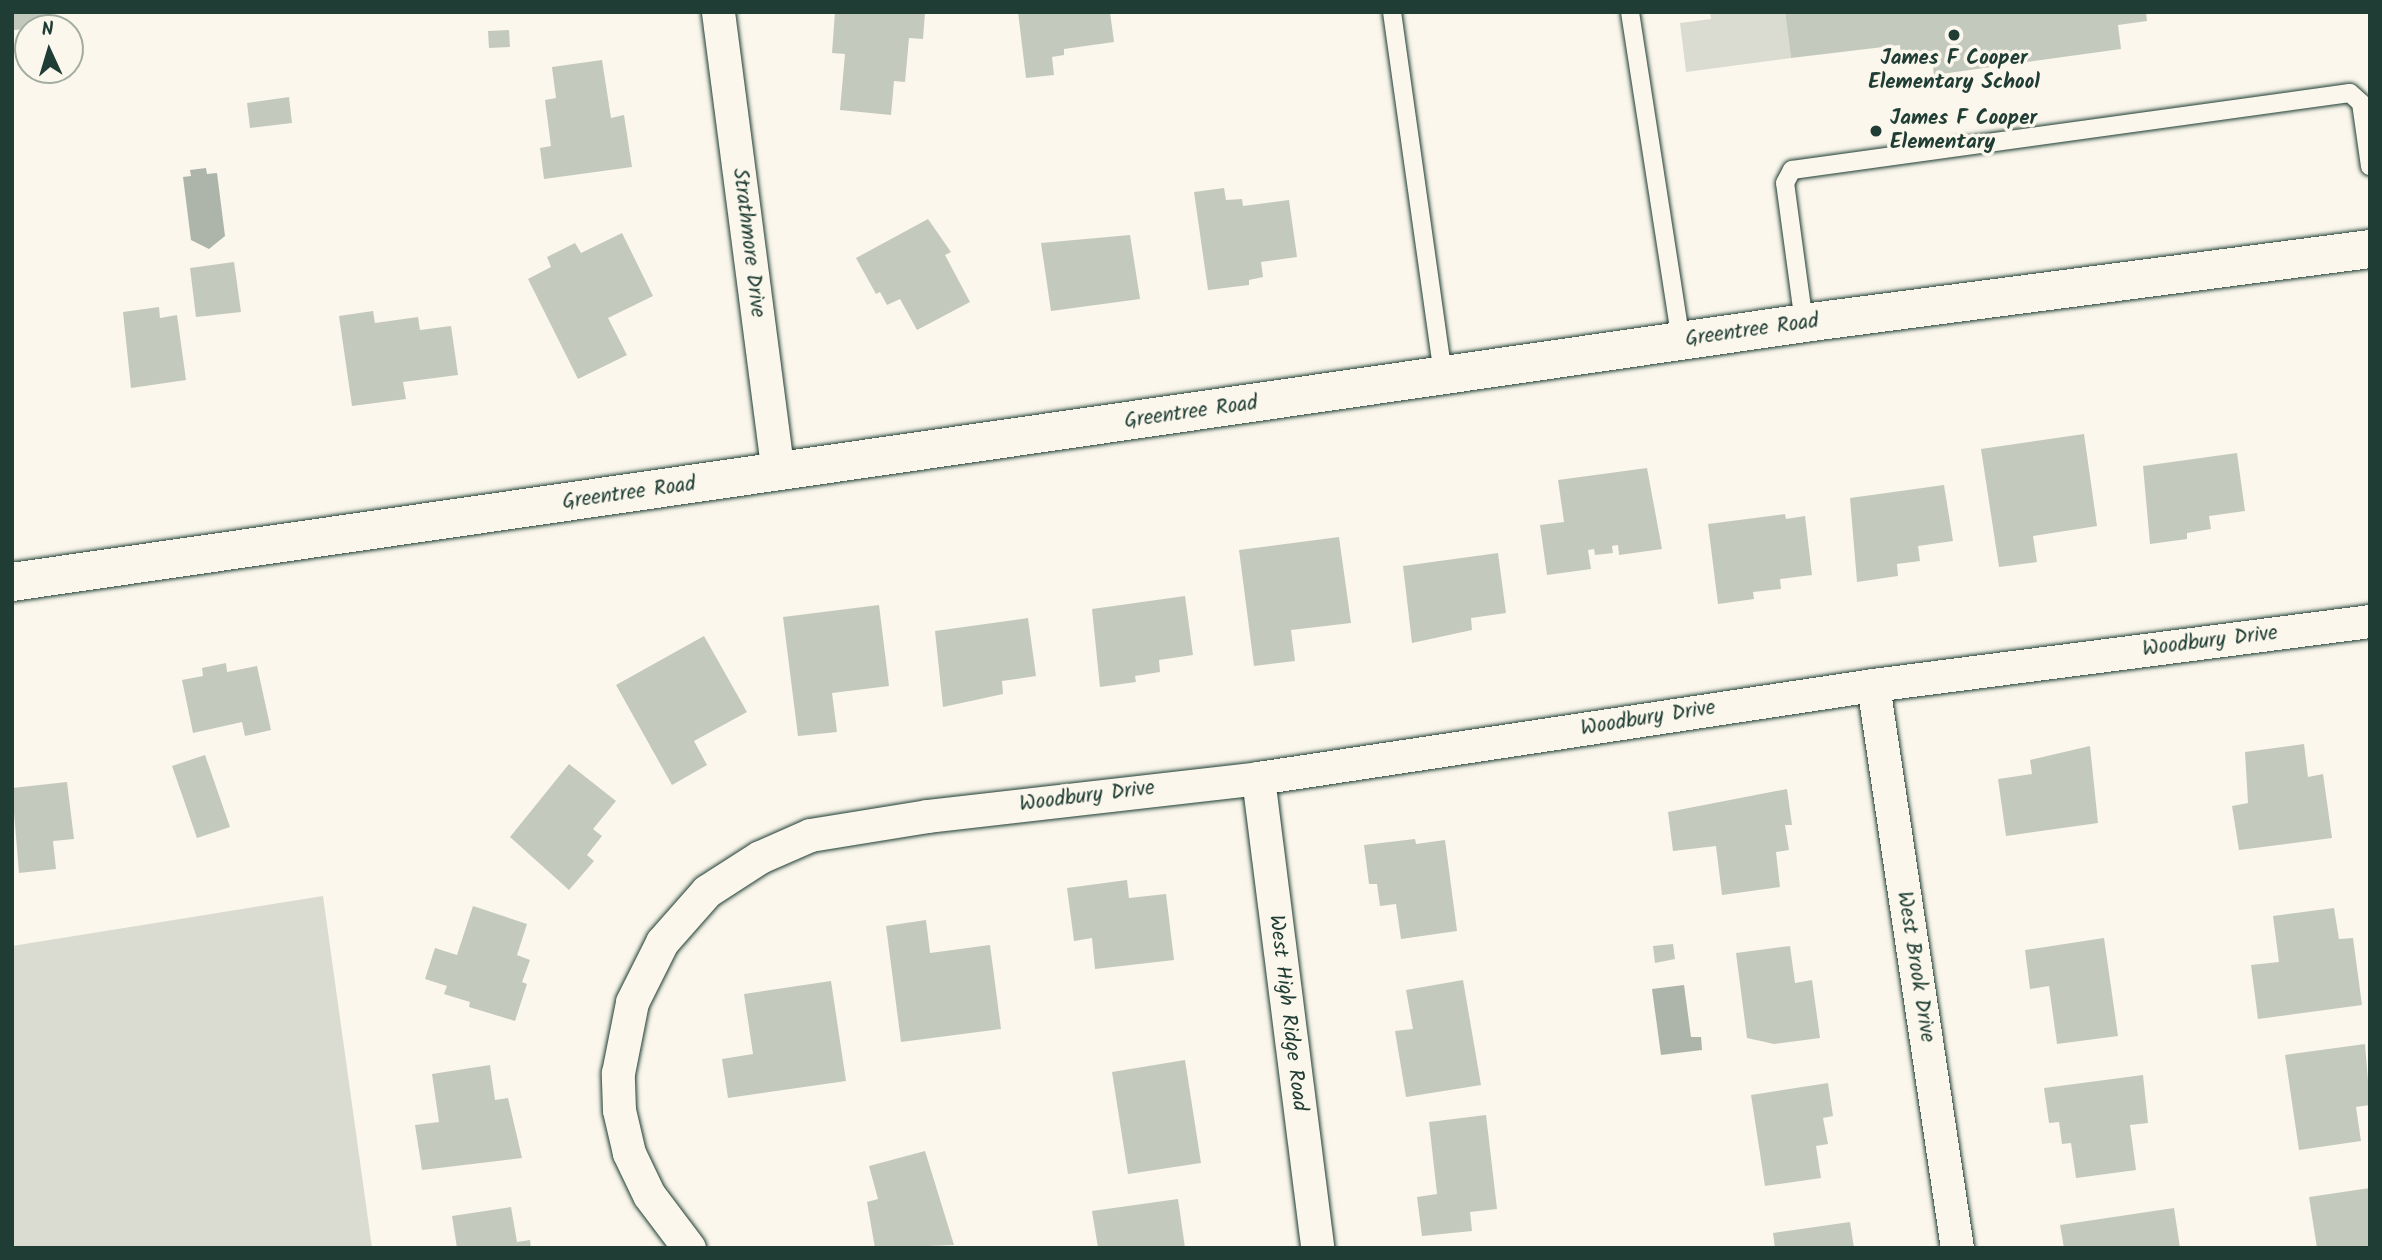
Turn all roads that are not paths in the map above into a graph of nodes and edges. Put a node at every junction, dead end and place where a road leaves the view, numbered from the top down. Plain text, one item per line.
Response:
1 (718, 12) edge
2 (1392, 12) edge
3 (1630, 12) edge
4 (2370, 166) edge
5 (2370, 249) edge
6 (1804, 323) junction
7 (1681, 342) junction
8 (1443, 376) junction
9 (778, 473) junction
10 (12, 582) edge
11 (2370, 621) edge
12 (1873, 685) junction
13 (1258, 778) junction
14 (689, 1248) edge
15 (1317, 1248) edge
16 (1957, 1248) edge

1 - 9 street, Strathmore Drive
2 - 8 lane
3 - 7 lane
4 - 6 lane
5 - 6 main road, Greentree Road
6 - 7 main road, Greentree Road
7 - 8 main road, Greentree Road
8 - 9 main road, Greentree Road
9 - 10 main road, Greentree Road
11 - 12 street, Woodbury Drive
12 - 13 street, Woodbury Drive
12 - 16 street, West Brook Drive
13 - 14 street, Woodbury Drive
13 - 15 street, West High Ridge Road

